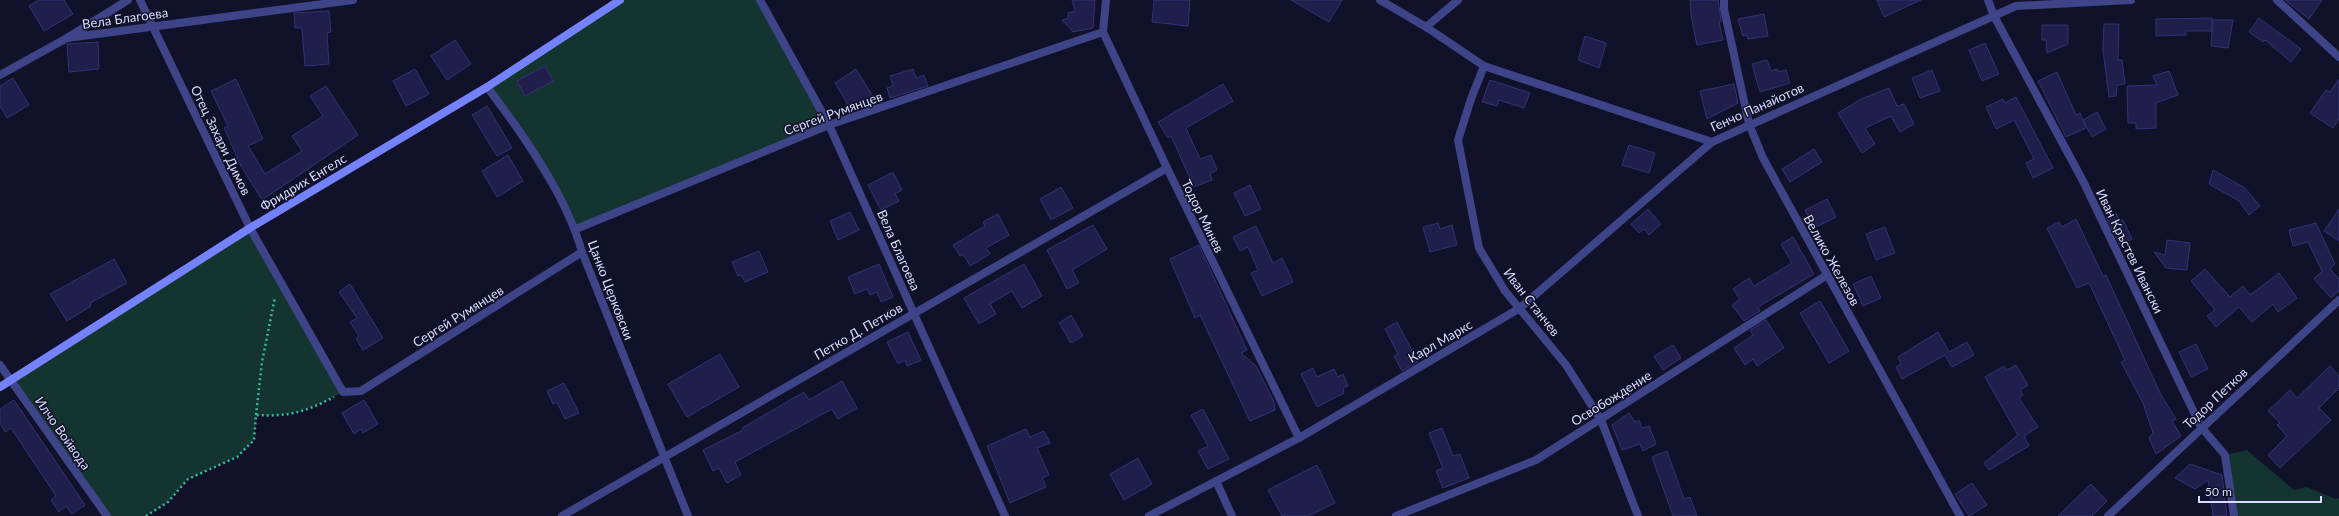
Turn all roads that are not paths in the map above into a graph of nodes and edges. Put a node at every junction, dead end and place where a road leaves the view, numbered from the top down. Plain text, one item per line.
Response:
1 (128, 0) edge
2 (140, 0) edge
3 (353, 0) edge
4 (620, 0) edge
5 (760, 0) edge
6 (1106, 0) edge
7 (1380, 0) edge
8 (1458, 0) edge
9 (1724, 0) edge
10 (1988, 0) edge
11 (2131, 0) edge
12 (2277, 0) edge
13 (2019, 3) edge
14 (1994, 16) junction
15 (153, 27) junction
16 (1426, 27) junction
17 (1103, 32) junction
18 (67, 38) junction
19 (2339, 57) edge
20 (1484, 66) junction
21 (0, 75) edge
22 (487, 86) junction
23 (1749, 124) junction
24 (829, 126) junction
25 (1712, 142) junction
26 (1167, 168) junction
27 (250, 228) junction
28 (576, 229) junction
29 (582, 252) junction
30 (1827, 275) junction
31 (2339, 300) edge
32 (1520, 308) junction
33 (914, 313) junction
34 (0, 365) edge
35 (10, 380) junction
36 (0, 386) edge
37 (343, 392) joint
38 (1601, 420) junction
39 (2201, 427) junction
40 (1299, 438) junction
41 (665, 458) junction
42 (1216, 481) junction
43 (107, 516) edge
44 (562, 516) edge
45 (688, 516) edge
46 (1005, 516) edge
47 (1149, 516) edge
48 (1232, 516) edge
49 (1396, 516) edge
50 (1638, 516) edge
51 (1960, 516) edge
52 (2108, 516) edge
53 (2234, 516) edge

1 - 18 street
2 - 15 street, Отец Захари Димов
3 - 15 street, Вела Благоева
4 - 22 street, Фридрих Енгелс
5 - 24 street, Вела Благоева
6 - 17 street
7 - 16 street, Генчо Панайотов
8 - 16 street
9 - 23 street, Велико Железов
10 - 14 street, Иван Кръстев Ивански
11 - 13 street, Генчо Панайотов
12 - 19 street
13 - 14 street, Генчо Панайотов
14 - 23 street, Генчо Панайотов
14 - 39 street, Иван Кръстев Ивански
15 - 18 street, Вела Благоева
15 - 27 street, Отец Захари Димов
16 - 20 street, Генчо Панайотов
17 - 24 street, Сергей Румянцев
17 - 26 street, Тодор Минев
18 - 21 street
20 - 25 street, Генчо Панайотов
20 - 32 street, Иван Станчев
22 - 27 street, Фридрих Енгелс
22 - 28 street, Цанко Церковски
23 - 25 street, Генчо Панайотов
23 - 30 street, Велико Железов
24 - 28 street, Сергей Румянцев
24 - 33 street, Вела Благоева
25 - 32 street, Карл Маркс
26 - 33 street, Петко Д. Петков
26 - 40 street, Тодор Минев
27 - 35 street, Фридрих Енгелс
27 - 37 street, Отец Захари Димов
28 - 29 street, Цанко Церковски
29 - 37 street, Сергей Румянцев
29 - 41 street, Цанко Церковски
30 - 38 street, Освобождение
30 - 51 street, Велико Железов
31 - 39 street, Тодор Петков
32 - 38 street, Иван Станчев
32 - 40 street, Карл Маркс
33 - 41 street, Петко Д. Петков
33 - 46 street, Вела Благоева
34 - 35 street, Илчо Войвода
35 - 36 street, Фридрих Енгелс
35 - 43 street, Илчо Войвода
38 - 49 street, Освобождение
38 - 50 street, Иван Станчев
39 - 52 street, Тодор Петков
39 - 53 street, Иван Кръстев Ивански
40 - 42 street, Карл Маркс
41 - 44 street, Петко Д. Петков
41 - 45 street, Цанко Церковски
42 - 47 street, Карл Маркс
42 - 48 street

